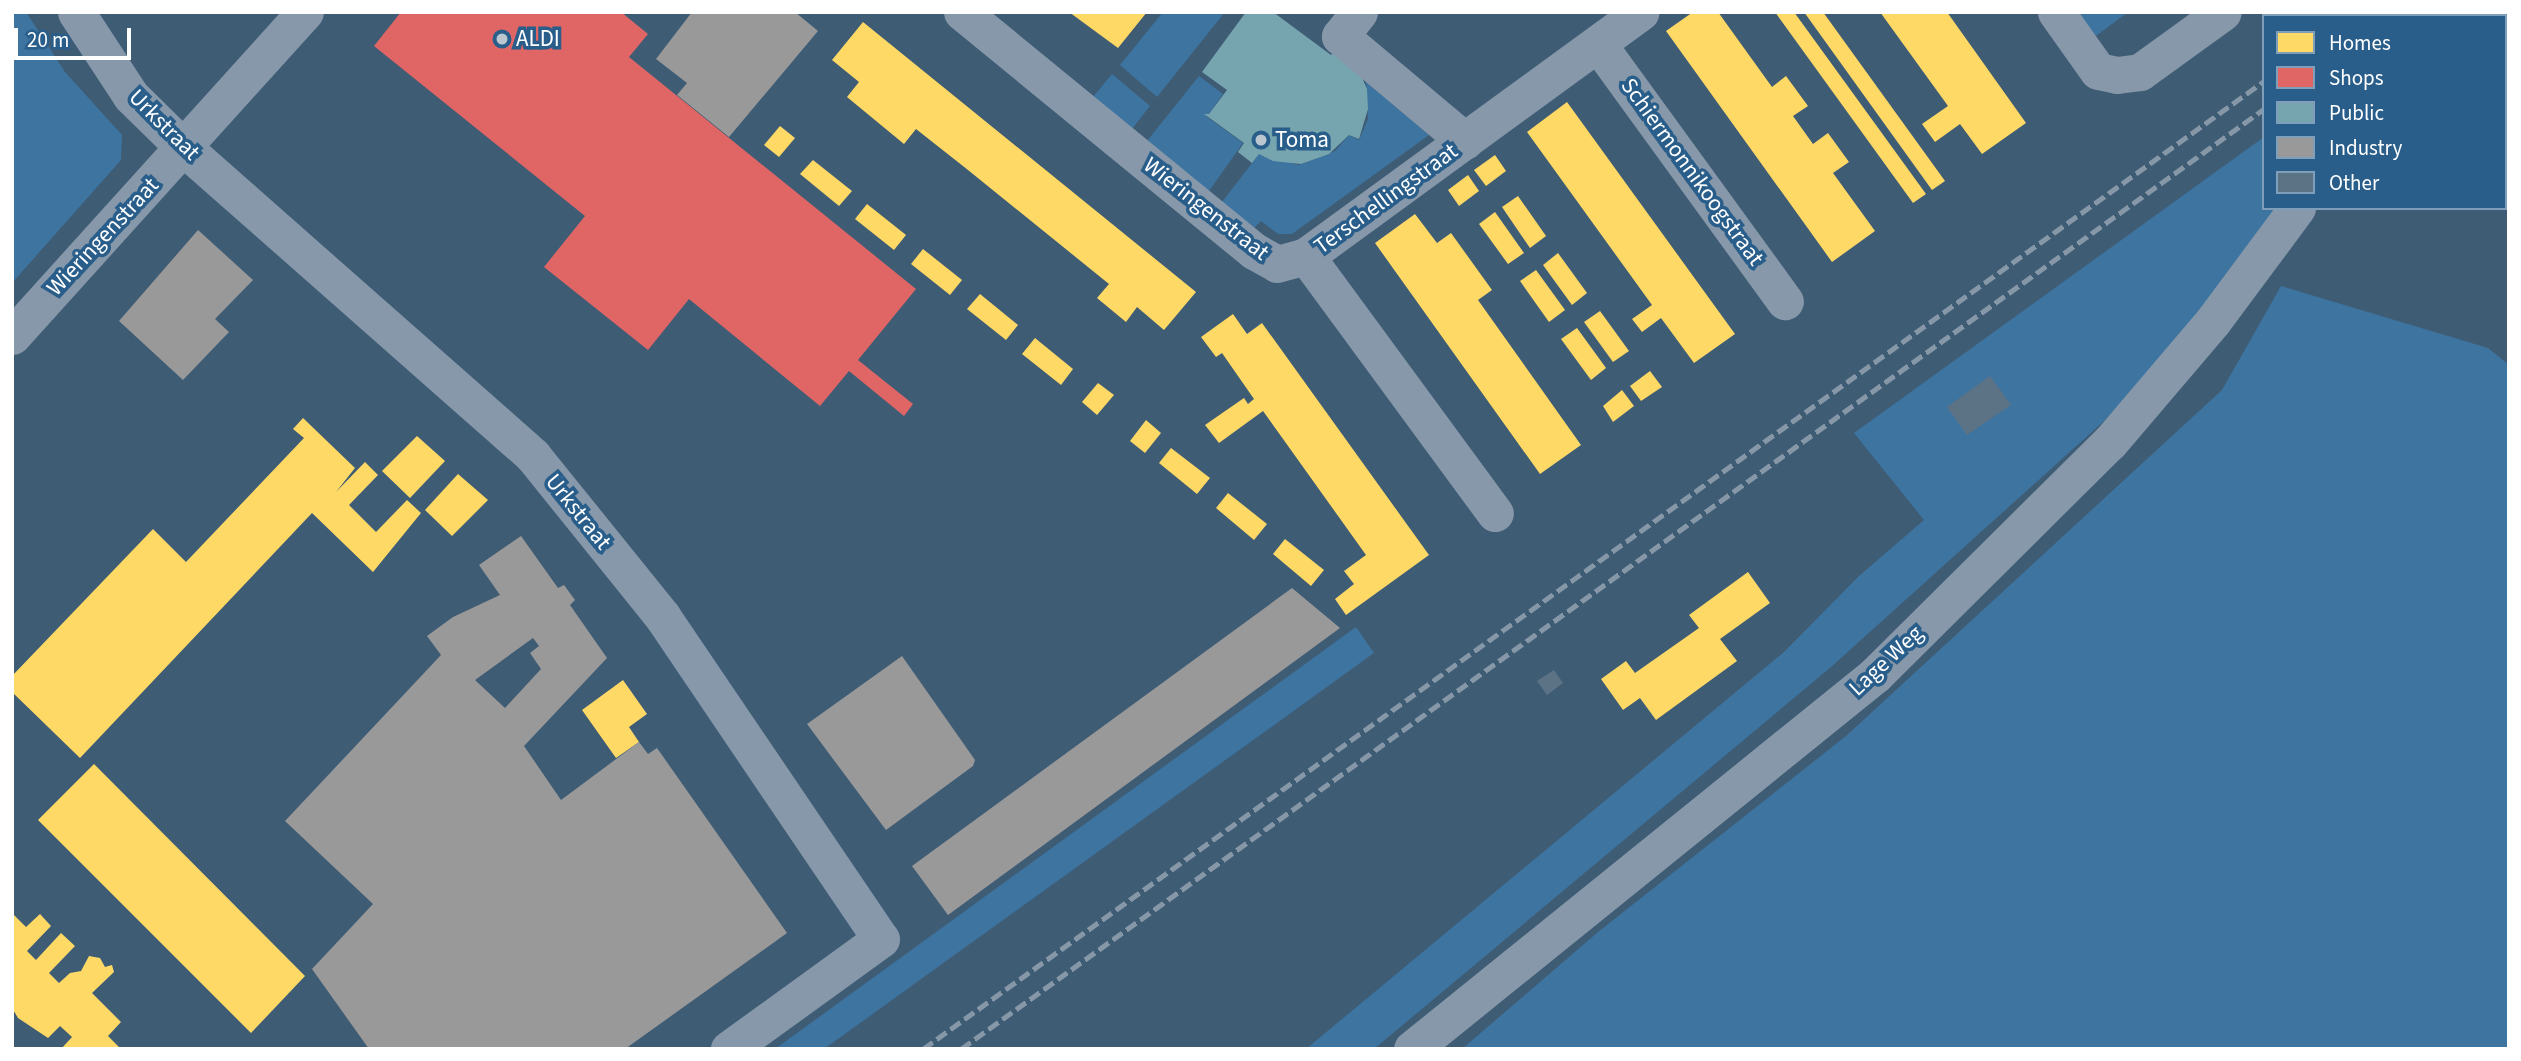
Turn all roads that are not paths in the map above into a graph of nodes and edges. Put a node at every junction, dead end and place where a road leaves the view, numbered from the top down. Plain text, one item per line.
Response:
1 (76, 12) edge
2 (305, 12) edge
3 (962, 12) edge
4 (1359, 12) edge
5 (1642, 12) edge
6 (2056, 12) edge
7 (2223, 12) edge
8 (1598, 44) junction
9 (1465, 141) junction
10 (184, 148) junction
11 (2296, 210) edge
12 (1306, 256) junction
13 (1785, 301) dead end
14 (12, 336) edge
15 (1495, 513) dead end
16 (729, 1049) edge
17 (1412, 1049) edge

1 - 10 street, Urkstraat
2 - 10 street, Wieringenstraat
3 - 12 street, Wieringenstraat
4 - 9 street, Terschellingstraat
5 - 8 street, Terschellingstraat
6 - 7 street
8 - 9 street, Terschellingstraat
8 - 13 street, Schiermonnikoogstraat
9 - 12 street, Terschellingstraat
10 - 14 street, Wieringenstraat
10 - 16 street, Urkstraat
11 - 17 street, Lage Weg
12 - 15 street, Wieringenstraat

